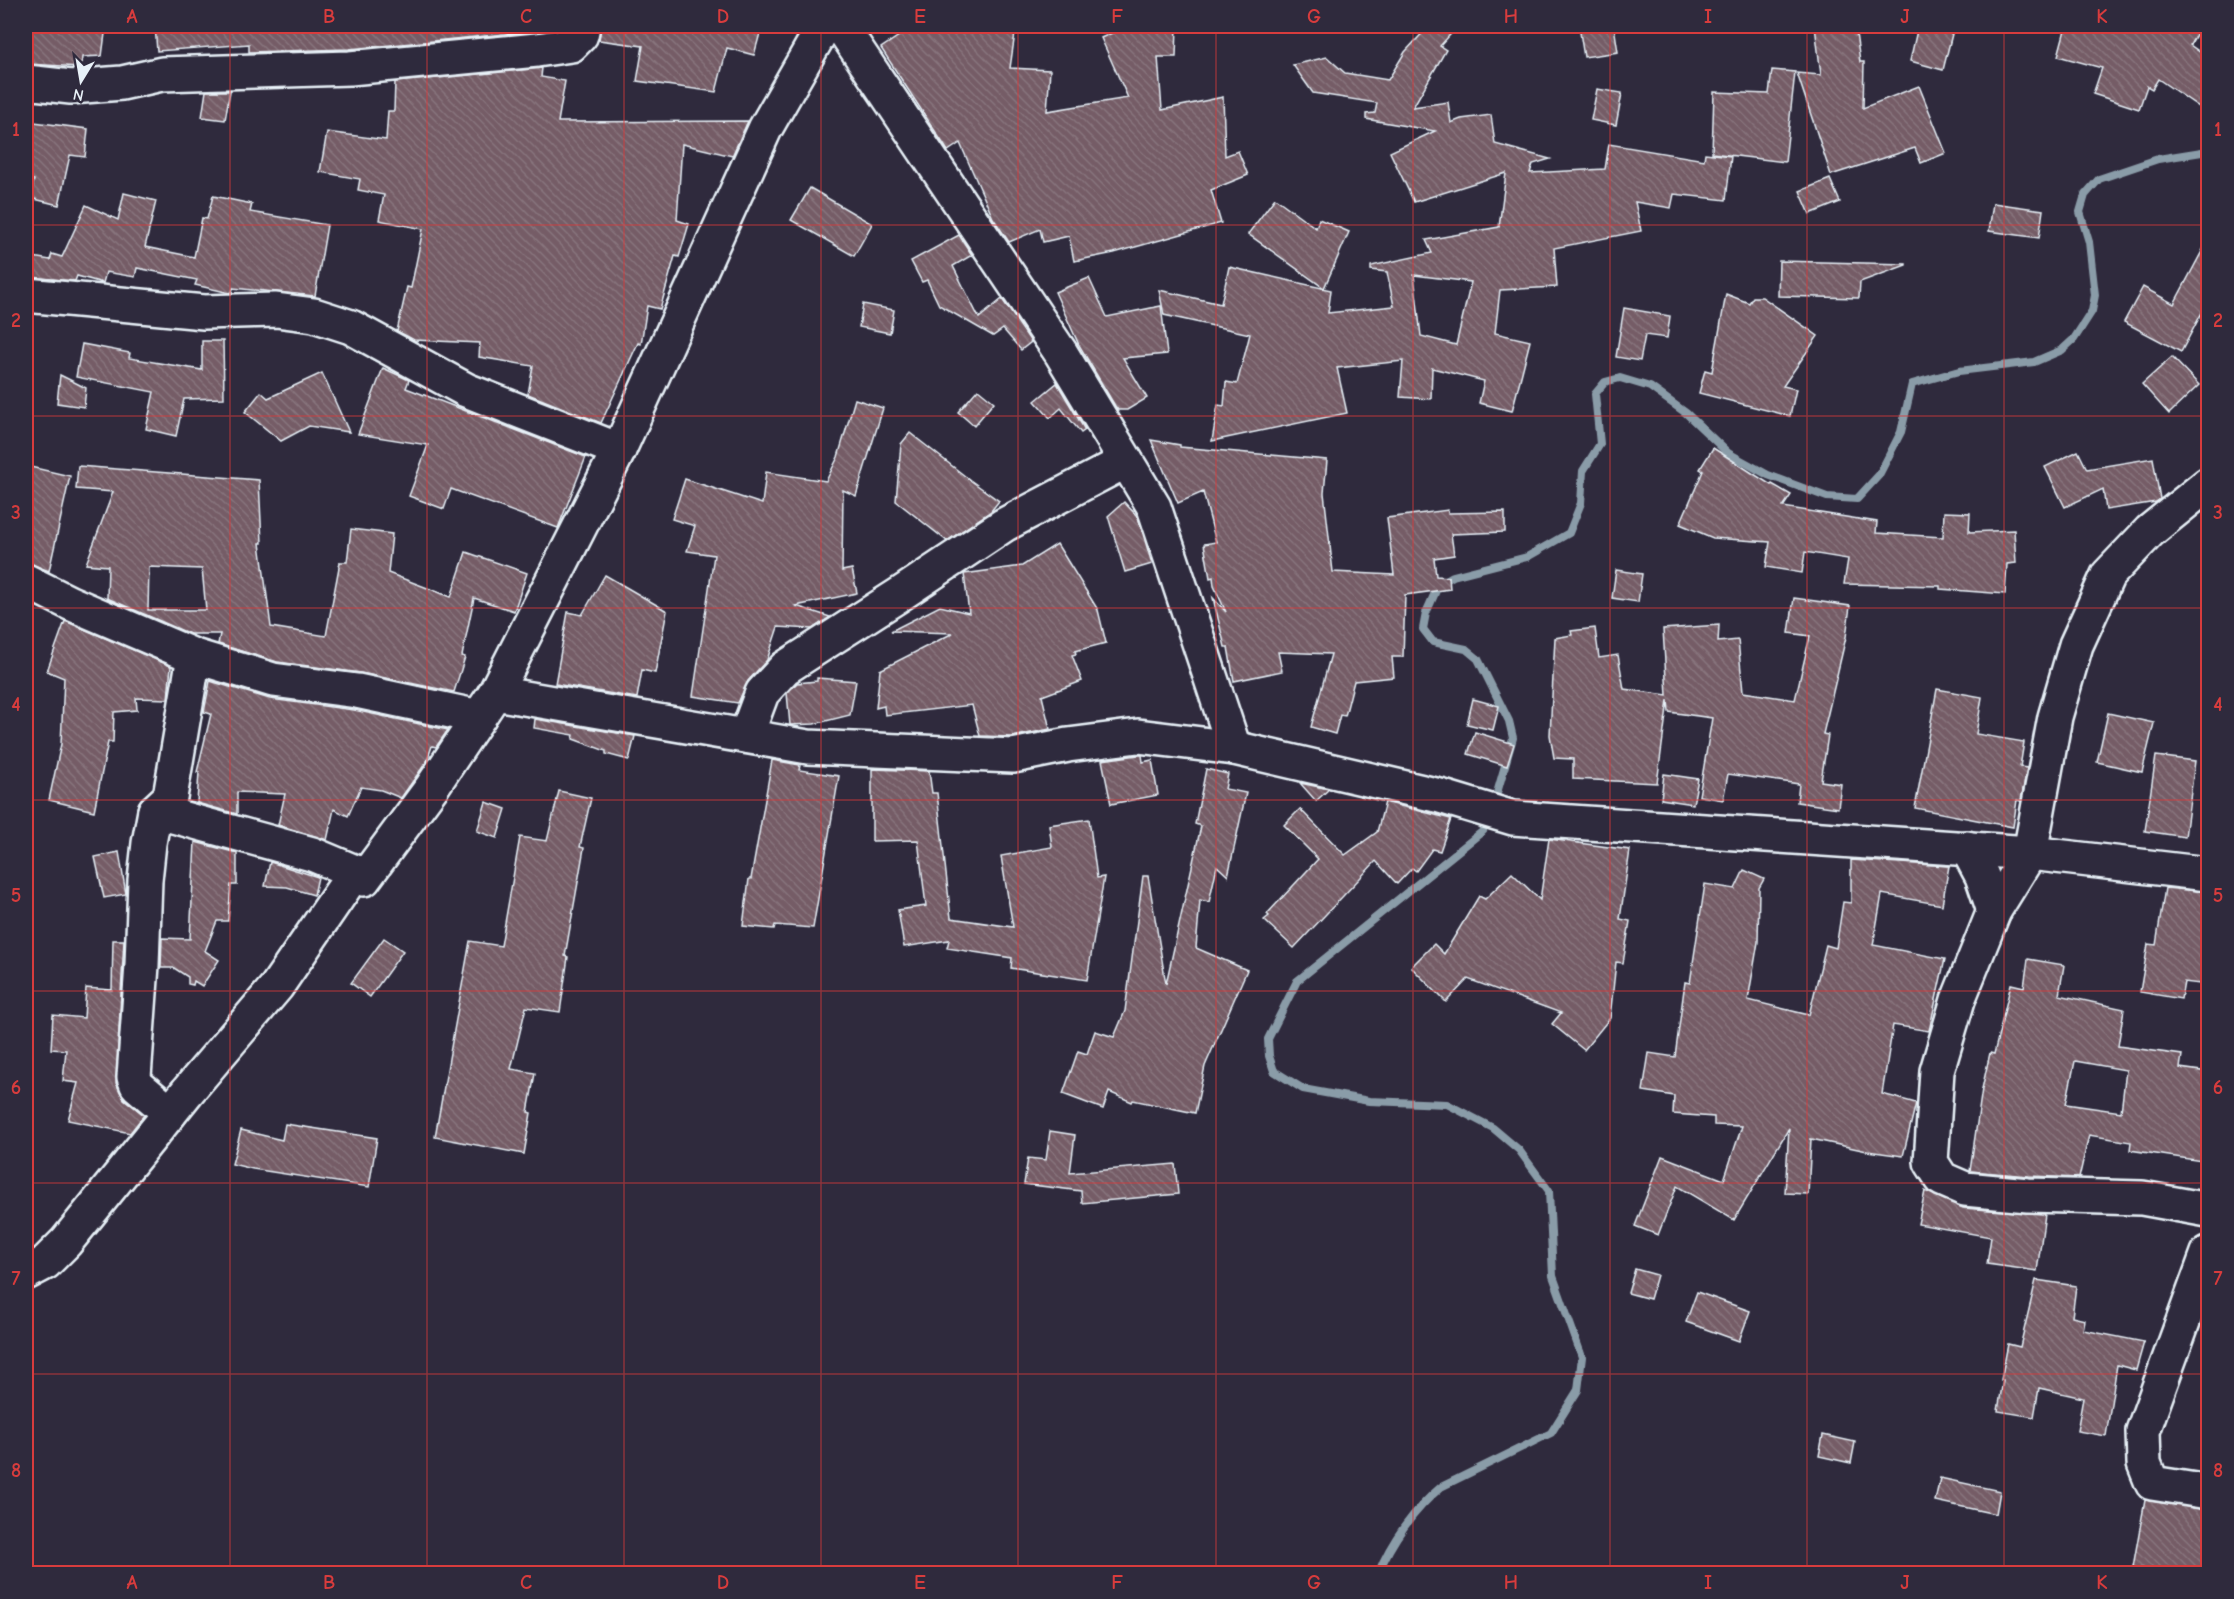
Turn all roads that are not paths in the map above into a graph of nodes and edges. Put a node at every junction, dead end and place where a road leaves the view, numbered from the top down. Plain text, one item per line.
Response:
1 (583, 26) edge
2 (824, 26) edge
3 (841, 26) edge
4 (26, 82) edge
5 (26, 295) edge
6 (619, 450) junction
7 (1126, 461) junction
8 (2208, 484) edge
9 (26, 581) edge
10 (194, 656) junction
11 (487, 705) junction
12 (746, 736) junction
13 (1234, 748) junction
14 (155, 811) junction
15 (1967, 848) junction
16 (2030, 853) junction
17 (355, 872) junction
18 (2208, 874) edge
19 (1994, 911) junction
20 (170, 1113) junction
21 (2208, 1210) edge
22 (2208, 1253) edge
23 (26, 1273) edge
24 (2208, 1492) edge

1 - 4 street
2 - 6 street
3 - 7 street
5 - 6 street
6 - 11 street
7 - 12 street
7 - 13 street
8 - 16 street
9 - 10 street
10 - 11 street
10 - 14 street
11 - 12 street
11 - 17 street
12 - 13 street
13 - 15 street
14 - 17 street
14 - 20 street
15 - 16 street
15 - 19 street
16 - 18 street
16 - 19 street
17 - 20 street
19 - 21 street
20 - 23 street
22 - 24 street

